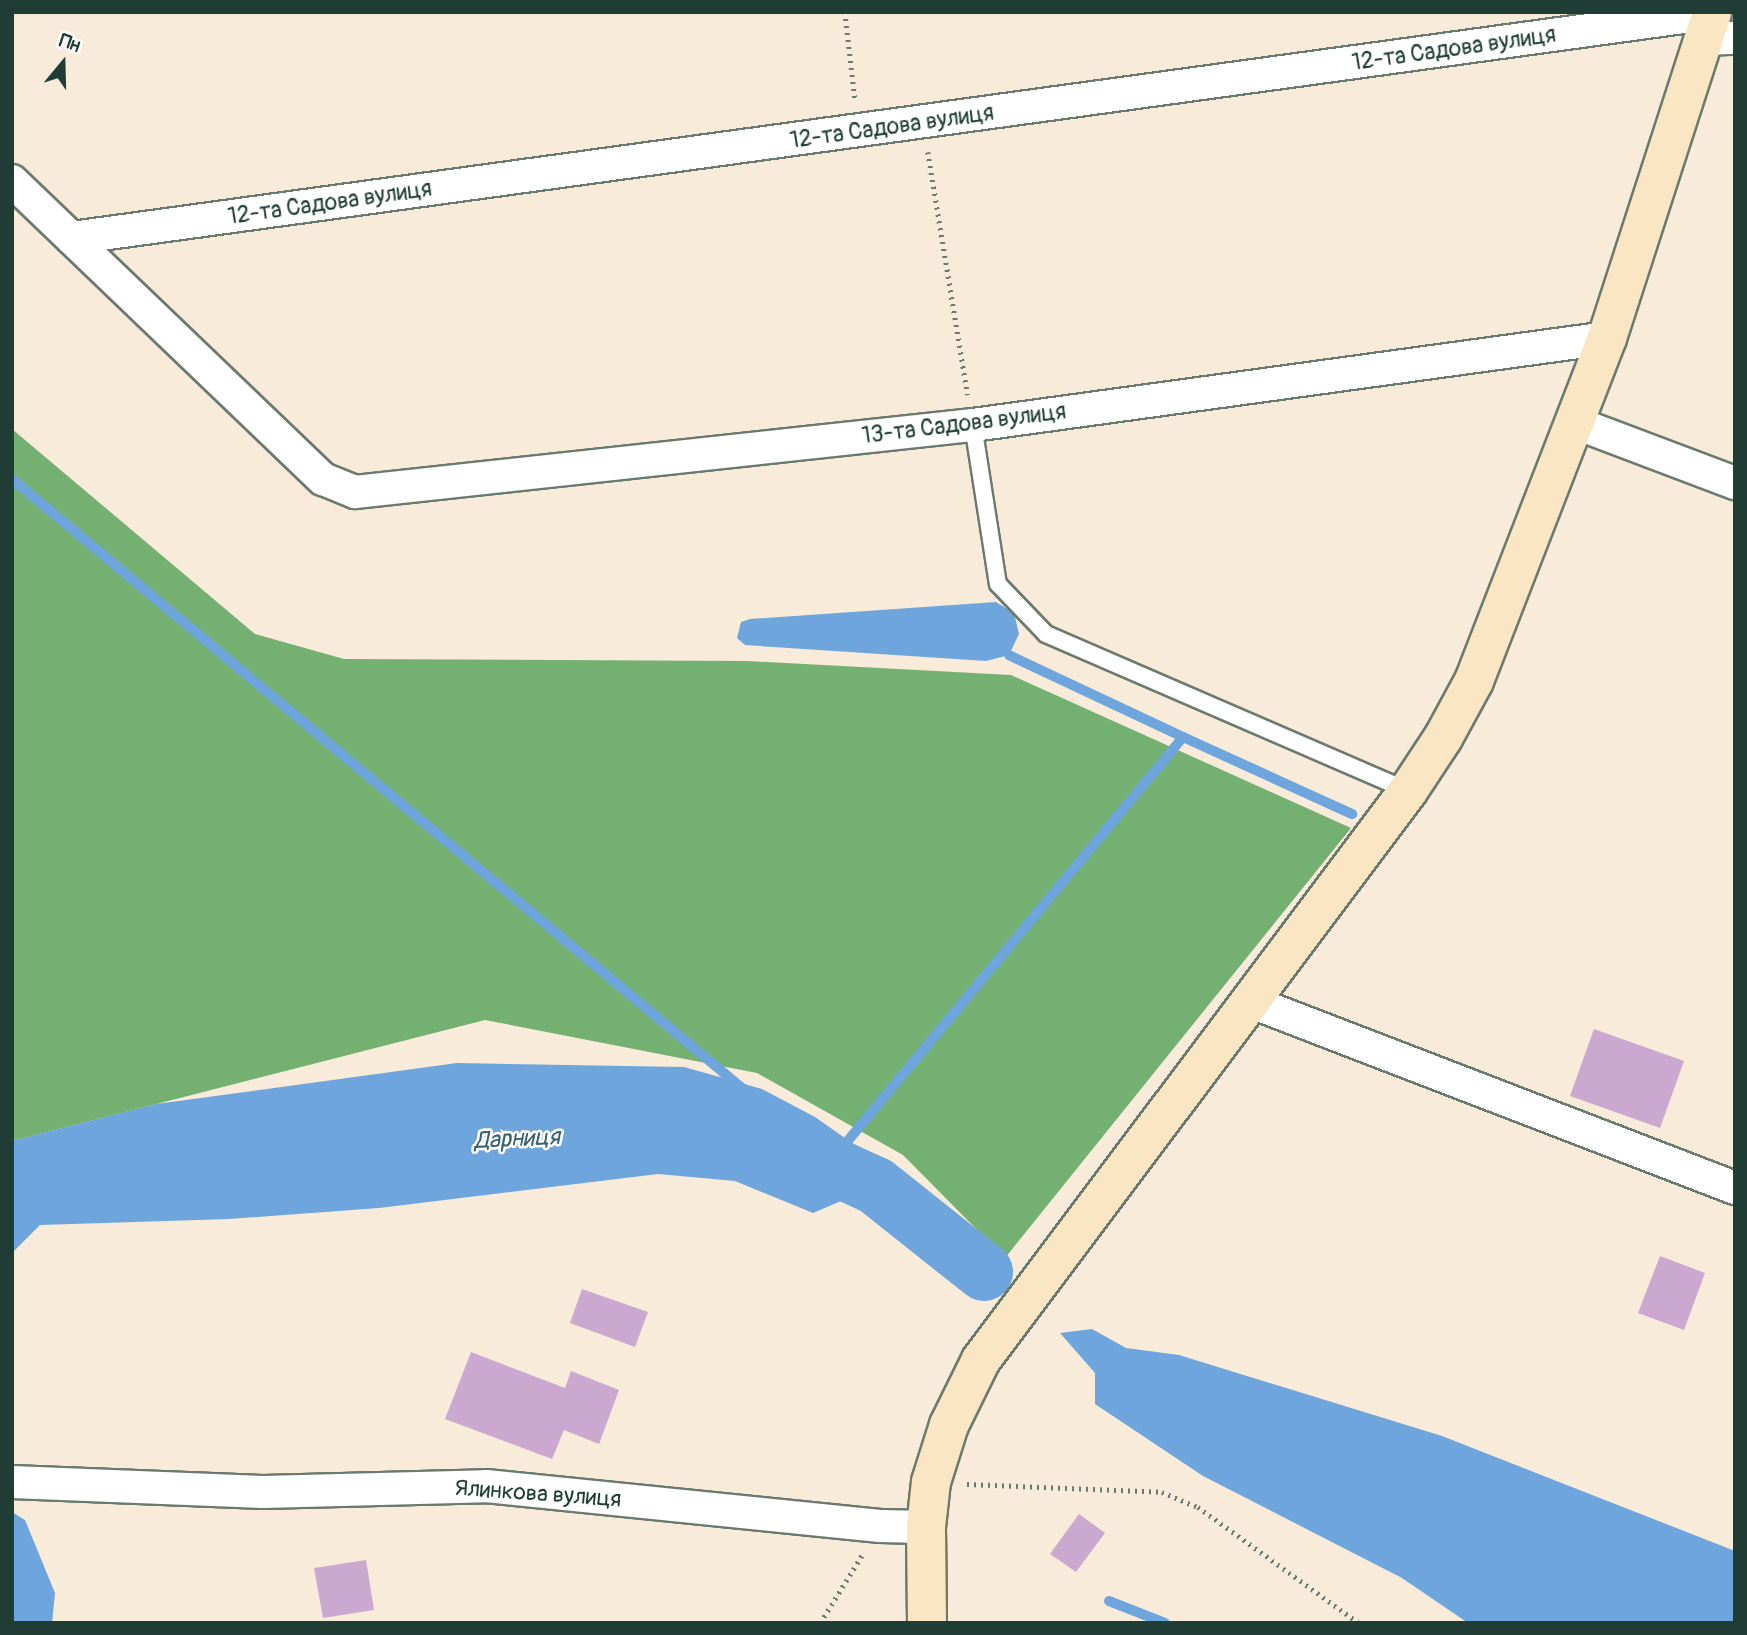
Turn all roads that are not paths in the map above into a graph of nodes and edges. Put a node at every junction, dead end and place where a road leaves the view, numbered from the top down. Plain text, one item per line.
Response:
1 (1715, 26) edge
2 (12, 181) edge
3 (72, 238) junction
4 (1606, 338) junction
5 (1576, 423) junction
6 (973, 425) junction
7 (1735, 483) edge
8 (1408, 791) junction
9 (1249, 1001) junction
10 (1735, 1188) edge
11 (12, 1482) edge
12 (926, 1527) junction
13 (927, 1623) edge

1 - 3 street, 12-та Садова вулиця
1 - 4 street
2 - 3 street
3 - 6 street, 13-та Садова вулиця
4 - 5 street
4 - 6 street, 13-та Садова вулиця
5 - 7 street
5 - 8 street
6 - 8 lane
8 - 9 street
9 - 10 street
9 - 12 street
11 - 12 street, Ялинкова вулиця
12 - 13 street

